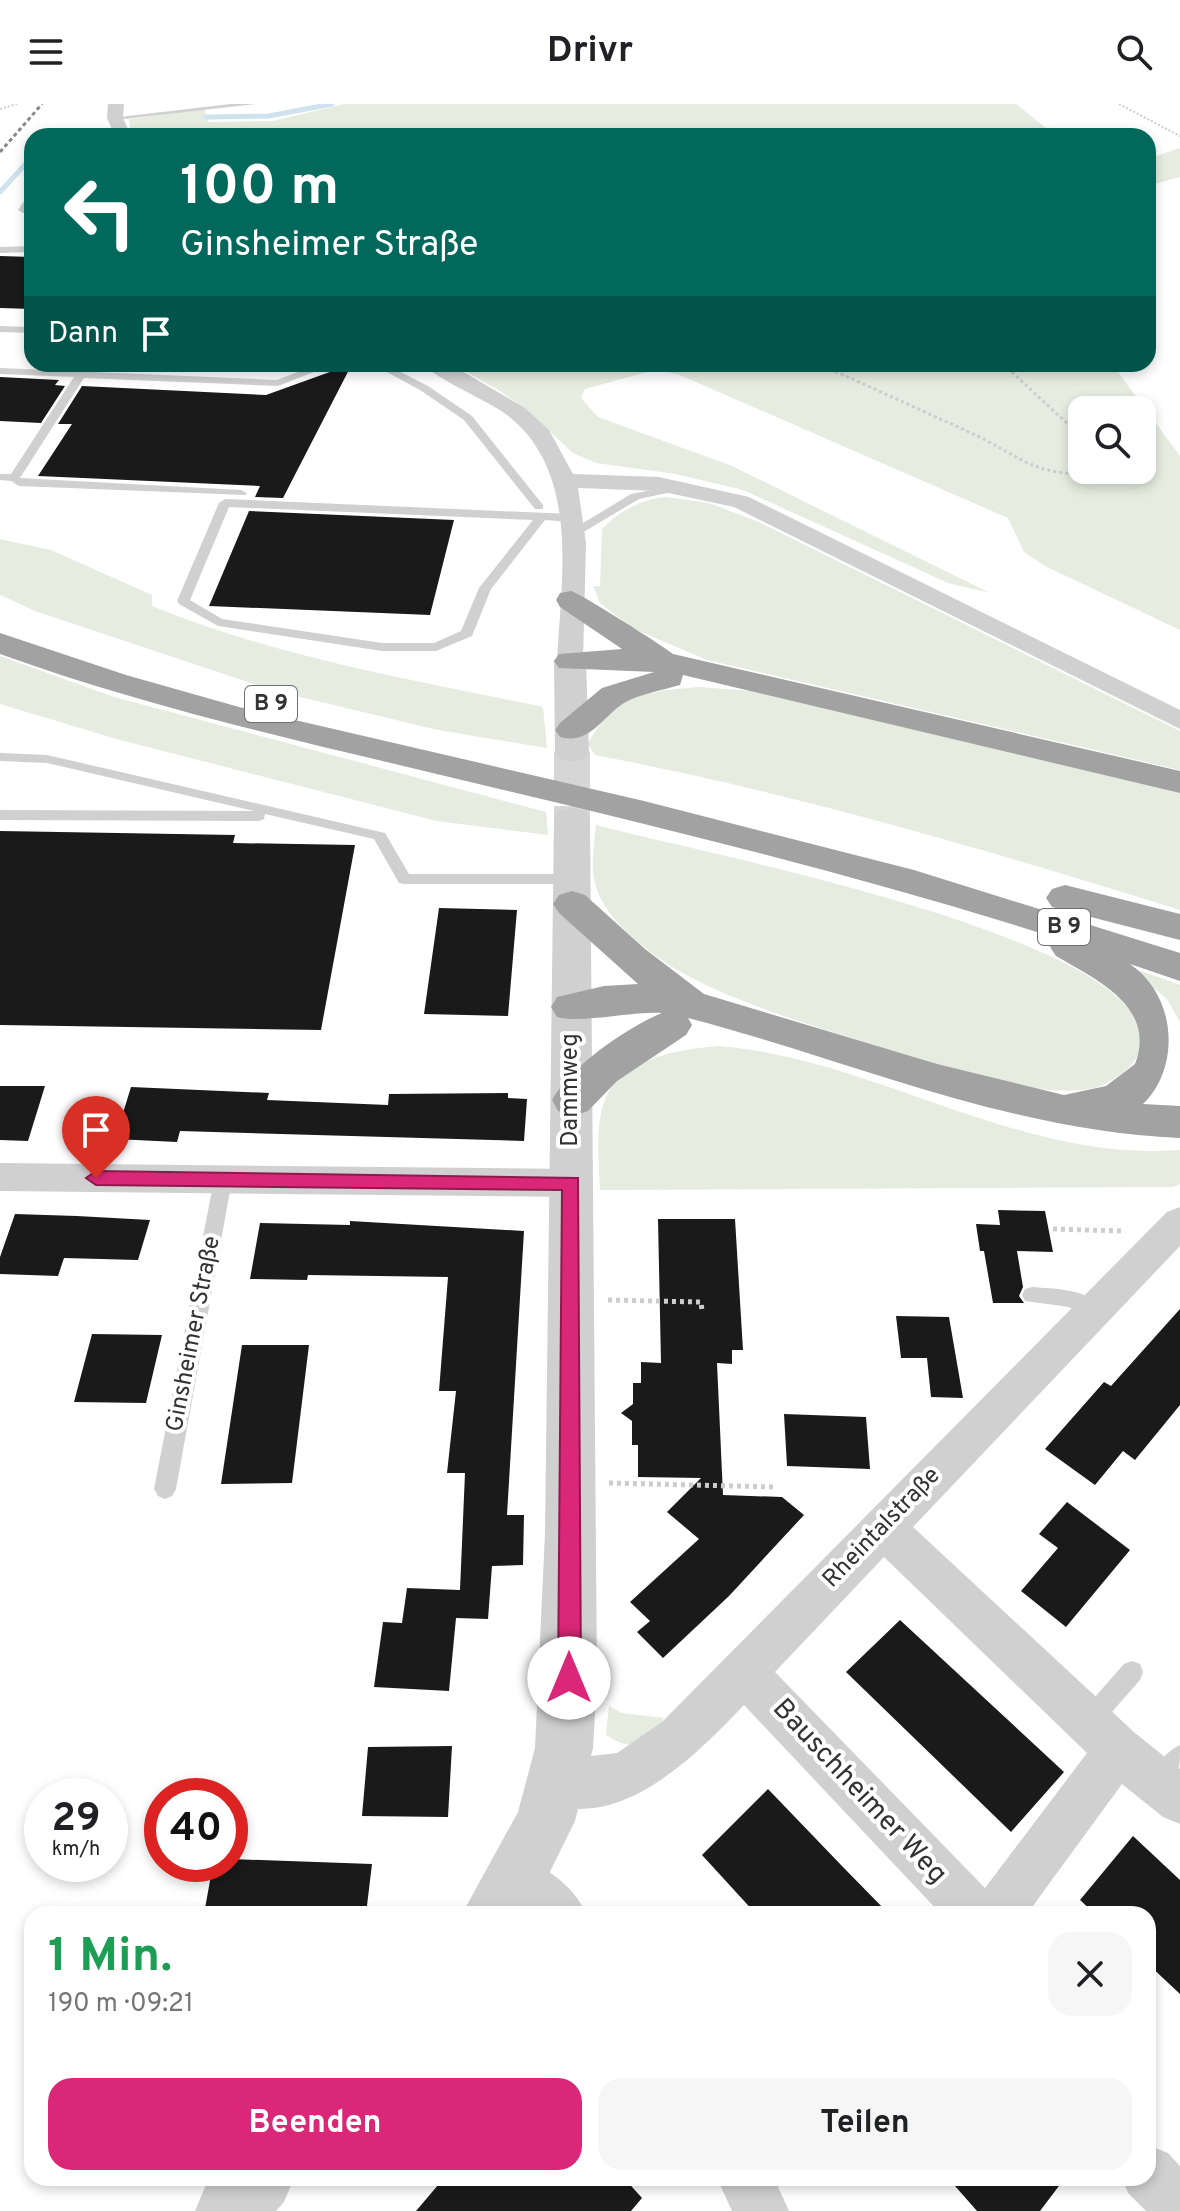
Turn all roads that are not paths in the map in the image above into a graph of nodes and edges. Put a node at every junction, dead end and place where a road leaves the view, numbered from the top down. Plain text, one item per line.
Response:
1 (253, 104) edge
2 (115, 111) edge
3 (24, 249) edge
4 (0, 250) edge
5 (0, 329) edge
6 (24, 330) edge
7 (0, 371) edge
8 (91, 372) edge
9 (308, 372) edge
10 (393, 372) edge
11 (449, 372) edge
12 (87, 375) junction
13 (0, 477) edge
14 (14, 478) junction
15 (566, 481) junction
16 (683, 487) junction
17 (540, 512) junction
18 (570, 520) junction
19 (571, 600) junction
20 (0, 618) edge
21 (0, 643) edge
22 (570, 661) junction
23 (672, 671) junction
24 (1180, 721) edge
25 (0, 757) edge
26 (571, 776) junction
27 (1180, 782) edge
28 (0, 815) edge
29 (294, 816) junction
30 (572, 892) junction
31 (947, 892) junction
32 (1063, 898) junction
33 (1180, 927) edge
34 (1180, 935) edge
35 (1180, 967) edge
36 (571, 1007) junction
37 (681, 1014) junction
38 (573, 1100) junction
39 (1051, 1109) junction
40 (1180, 1122) edge
41 (0, 1177) edge
42 (223, 1180) junction
43 (571, 1183) junction
44 (1180, 1222) edge
45 (1032, 1295) dead end
46 (1093, 1311) junction
47 (165, 1489) dead end
48 (884, 1528) junction
49 (742, 1672) junction
50 (1132, 1672) dead end
51 (1103, 1736) junction
52 (1173, 1780) edge
53 (557, 1784) junction
54 (523, 1902) edge
55 (967, 1906) edge
56 (1001, 1906) edge
57 (1156, 2181) edge
58 (252, 2186) edge
59 (749, 2186) edge
60 (1180, 2206) edge
61 (229, 2211) edge
62 (761, 2211) edge

1 - 2 lane
3 - 4 lane
5 - 6 lane
7 - 12 lane
8 - 12 lane
9 - 12 lane
10 - 17 lane
11 - 15 street, Dammweg
12 - 14 lane
13 - 14 lane
14 - 17 lane
15 - 16 street
15 - 18 street, Dammweg
16 - 18 lane
16 - 24 street
17 - 17 lane
17 - 18 lane
18 - 19 street, Dammweg
19 - 22 street, Dammweg
19 - 23 highway
20 - 26 highway, B 9
21 - 26 highway, B 9
22 - 23 highway
22 - 26 street, Dammweg
23 - 26 highway
23 - 27 highway
25 - 29 lane
26 - 30 street, Dammweg
26 - 31 highway, B 9
26 - 32 highway, B 9
28 - 29 lane
29 - 30 lane
30 - 36 street, Dammweg
30 - 37 highway
31 - 35 highway, B 9
31 - 39 highway
32 - 33 highway
32 - 34 highway, B 9
36 - 37 highway
36 - 38 street, Dammweg
37 - 38 highway
37 - 39 highway
38 - 43 street, Dammweg
39 - 40 highway
41 - 42 street
42 - 43 street
42 - 47 lane, Ginsheimer Straße
43 - 53 street, Dammweg
44 - 46 street, Rheintalstraße
45 - 46 lane
46 - 48 street, Rheintalstraße
48 - 49 street, Rheintalstraße
48 - 51 street
49 - 53 street, Rheintalstraße
49 - 55 street, Bauschheimer Weg
50 - 51 lane
51 - 52 street
51 - 56 street
53 - 54 street, Dammweg
57 - 60 street
58 - 61 street
59 - 62 street

